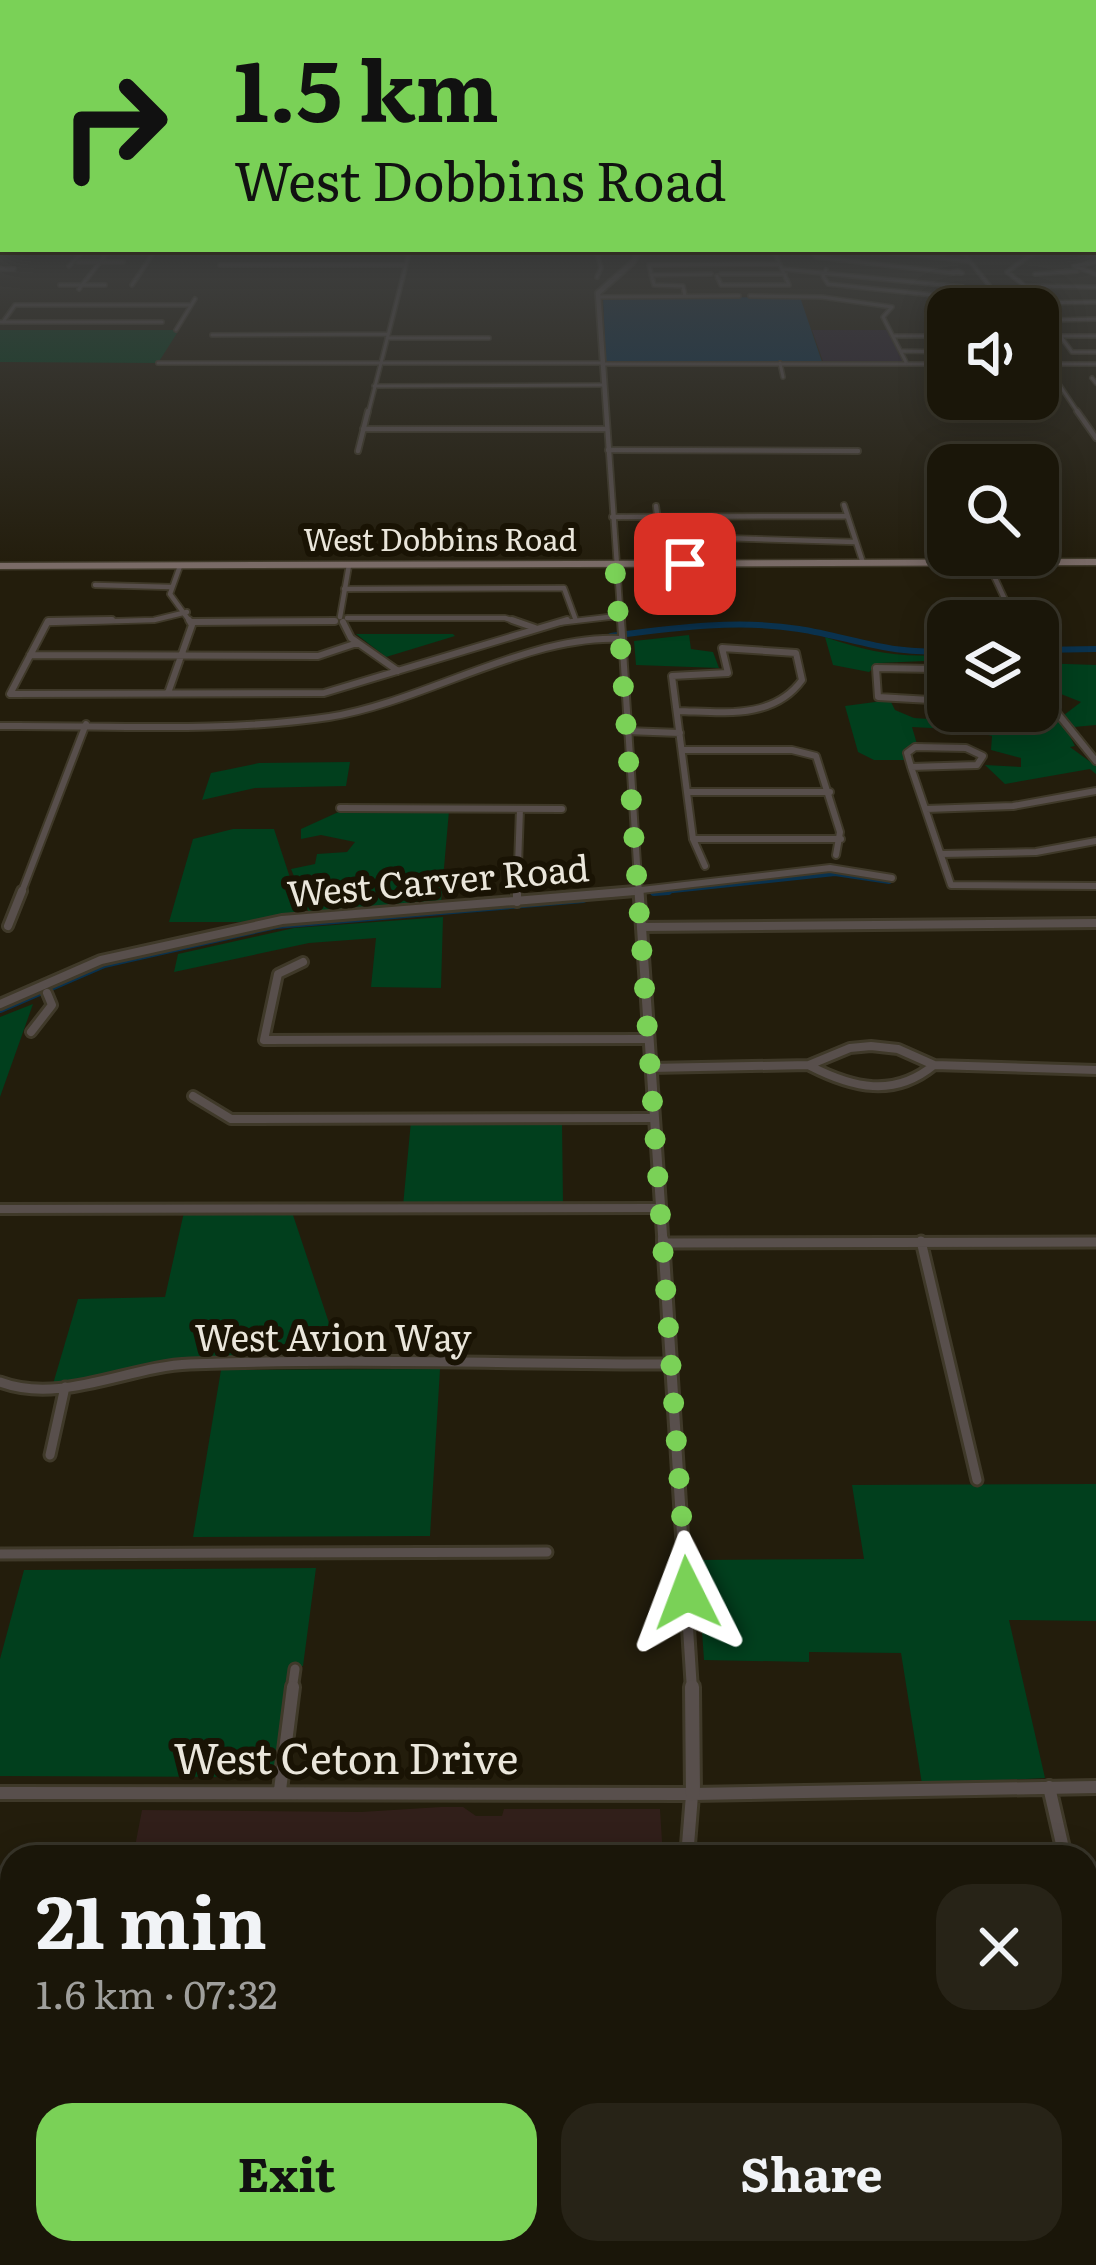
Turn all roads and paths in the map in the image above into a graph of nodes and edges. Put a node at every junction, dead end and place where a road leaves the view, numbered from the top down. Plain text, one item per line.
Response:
1 (382, 355) edge
2 (601, 355) edge
3 (902, 355) edge
4 (158, 363) dead end
5 (602, 363) junction
6 (780, 363) junction
7 (380, 364) junction
8 (907, 364) junction
9 (927, 364) edge
10 (1059, 364) edge
11 (1096, 364) edge
12 (783, 376) dead end
13 (604, 385) junction
14 (374, 386) junction
15 (1059, 387) edge
16 (363, 429) junction
17 (607, 429) junction
18 (1096, 438) edge
19 (608, 450) junction
20 (858, 451) dead end
21 (358, 452) dead end
22 (844, 505) dead end
23 (656, 506) dead end
24 (847, 516) junction
25 (612, 517) junction
26 (657, 517) junction
27 (855, 542) junction
28 (863, 562) junction
29 (927, 562) edge
30 (1059, 562) edge
31 (1096, 562) edge
32 (615, 564) junction
33 (349, 565) junction
34 (0, 566) edge
35 (179, 569) junction
36 (95, 585) dead end
37 (171, 587) junction
38 (344, 589) junction
39 (187, 612) junction
40 (617, 616) junction
41 (575, 618) junction
42 (341, 620) junction
43 (191, 622) junction
44 (537, 629) junction
45 (619, 635) junction
46 (358, 644) junction
47 (182, 655) junction
48 (30, 656) junction
49 (927, 669) edge
50 (399, 672) junction
51 (168, 693) junction
52 (927, 699) edge
53 (678, 711) junction
54 (1059, 717) edge
55 (86, 724) junction
56 (0, 726) edge
57 (626, 731) junction
58 (680, 731) junction
59 (1096, 747) edge
60 (1082, 748) junction
61 (682, 750) junction
62 (1096, 761) edge
63 (911, 767) junction
64 (1096, 791) edge
65 (687, 792) junction
66 (830, 792) junction
67 (340, 808) dead end
68 (520, 809) junction
69 (562, 809) dead end
70 (926, 809) junction
71 (693, 838) junction
72 (841, 839) junction
73 (1096, 841) edge
74 (941, 854) junction
75 (836, 855) dead end
76 (705, 866) dead end
77 (892, 878) dead end
78 (1096, 886) edge
79 (639, 891) junction
80 (517, 902) junction
81 (1096, 923) edge
82 (8, 926) dead end
83 (641, 927) junction
84 (303, 962) dead end
85 (46, 993) dead end
86 (0, 1004) edge
87 (31, 1032) dead end
88 (648, 1039) junction
89 (809, 1065) junction
90 (934, 1065) junction
91 (650, 1068) junction
92 (1096, 1070) edge
93 (193, 1096) dead end
94 (653, 1118) junction
95 (658, 1208) junction
96 (0, 1209) edge
97 (921, 1241) junction
98 (1096, 1241) edge
99 (662, 1243) junction
100 (670, 1364) junction
101 (0, 1382) edge
102 (65, 1388) junction
103 (50, 1455) dead end
104 (977, 1480) dead end
105 (547, 1552) dead end
106 (0, 1554) edge
107 (295, 1669) dead end
108 (1049, 1787) junction
109 (1096, 1787) edge
110 (280, 1790) junction
111 (0, 1793) edge
112 (693, 1794) junction
113 (688, 1845) edge
114 (1063, 1845) edge

1 - 7 street
2 - 5 street
3 - 8 street
4 - 7 street
5 - 6 street
5 - 7 street
5 - 13 street
6 - 8 street
6 - 12 street
7 - 14 street
8 - 9 street
10 - 11 street
13 - 14 street
13 - 17 street
14 - 16 street
15 - 18 street
16 - 17 street
16 - 21 street
17 - 19 street
19 - 20 street
19 - 25 street
22 - 24 street
23 - 26 street
24 - 26 street
24 - 27 street
25 - 26 street
25 - 32 street
26 - 27 street
27 - 28 street
28 - 29 main road, West Dobbins Road
28 - 32 main road, West Dobbins Road
30 - 31 main road, West Dobbins Road
32 - 33 main road, West Dobbins Road
32 - 40 street
33 - 35 main road, West Dobbins Road
33 - 38 street
34 - 35 main road, West Dobbins Road
35 - 37 street
36 - 37 street
37 - 39 street
38 - 41 street
38 - 42 street
39 - 43 street
39 - 48 street
40 - 41 street
40 - 45 street
41 - 44 street
42 - 43 street
42 - 44 street
42 - 46 street
43 - 47 street
44 - 50 street
45 - 55 street
45 - 57 street
46 - 47 street
46 - 50 street
47 - 48 street
47 - 51 street
48 - 51 street
49 - 52 street
50 - 51 street
53 - 53 street
53 - 58 street
54 - 60 street
55 - 56 street
55 - 82 street
57 - 58 street
57 - 79 street
58 - 61 street
59 - 60 street
60 - 62 street
61 - 65 street
61 - 66 street
63 - 63 street
63 - 70 street
64 - 70 street
65 - 66 street
65 - 71 street
66 - 72 street
67 - 68 street
68 - 69 street
68 - 80 street
70 - 74 street
71 - 72 street
71 - 76 street
72 - 75 street
73 - 74 street
74 - 78 street
77 - 79 street, West Carver Road
79 - 80 street, West Carver Road
79 - 83 street
80 - 86 street, West Carver Road
81 - 83 street
83 - 88 street
84 - 88 street
85 - 87 street
88 - 91 street
89 - 90 street
89 - 90 street
89 - 91 street
90 - 92 street
91 - 94 street
93 - 94 street
94 - 95 street
95 - 96 street
95 - 99 street
97 - 98 street
97 - 99 street
97 - 104 street
99 - 100 street
100 - 102 street, West Avion Way
100 - 112 street
101 - 102 street, West Avion Way
102 - 103 street
105 - 106 street
107 - 110 street
108 - 109 street, West Ceton Drive
108 - 112 street, West Ceton Drive
108 - 114 street
110 - 111 street, West Ceton Drive
110 - 112 street, West Ceton Drive
112 - 113 street

